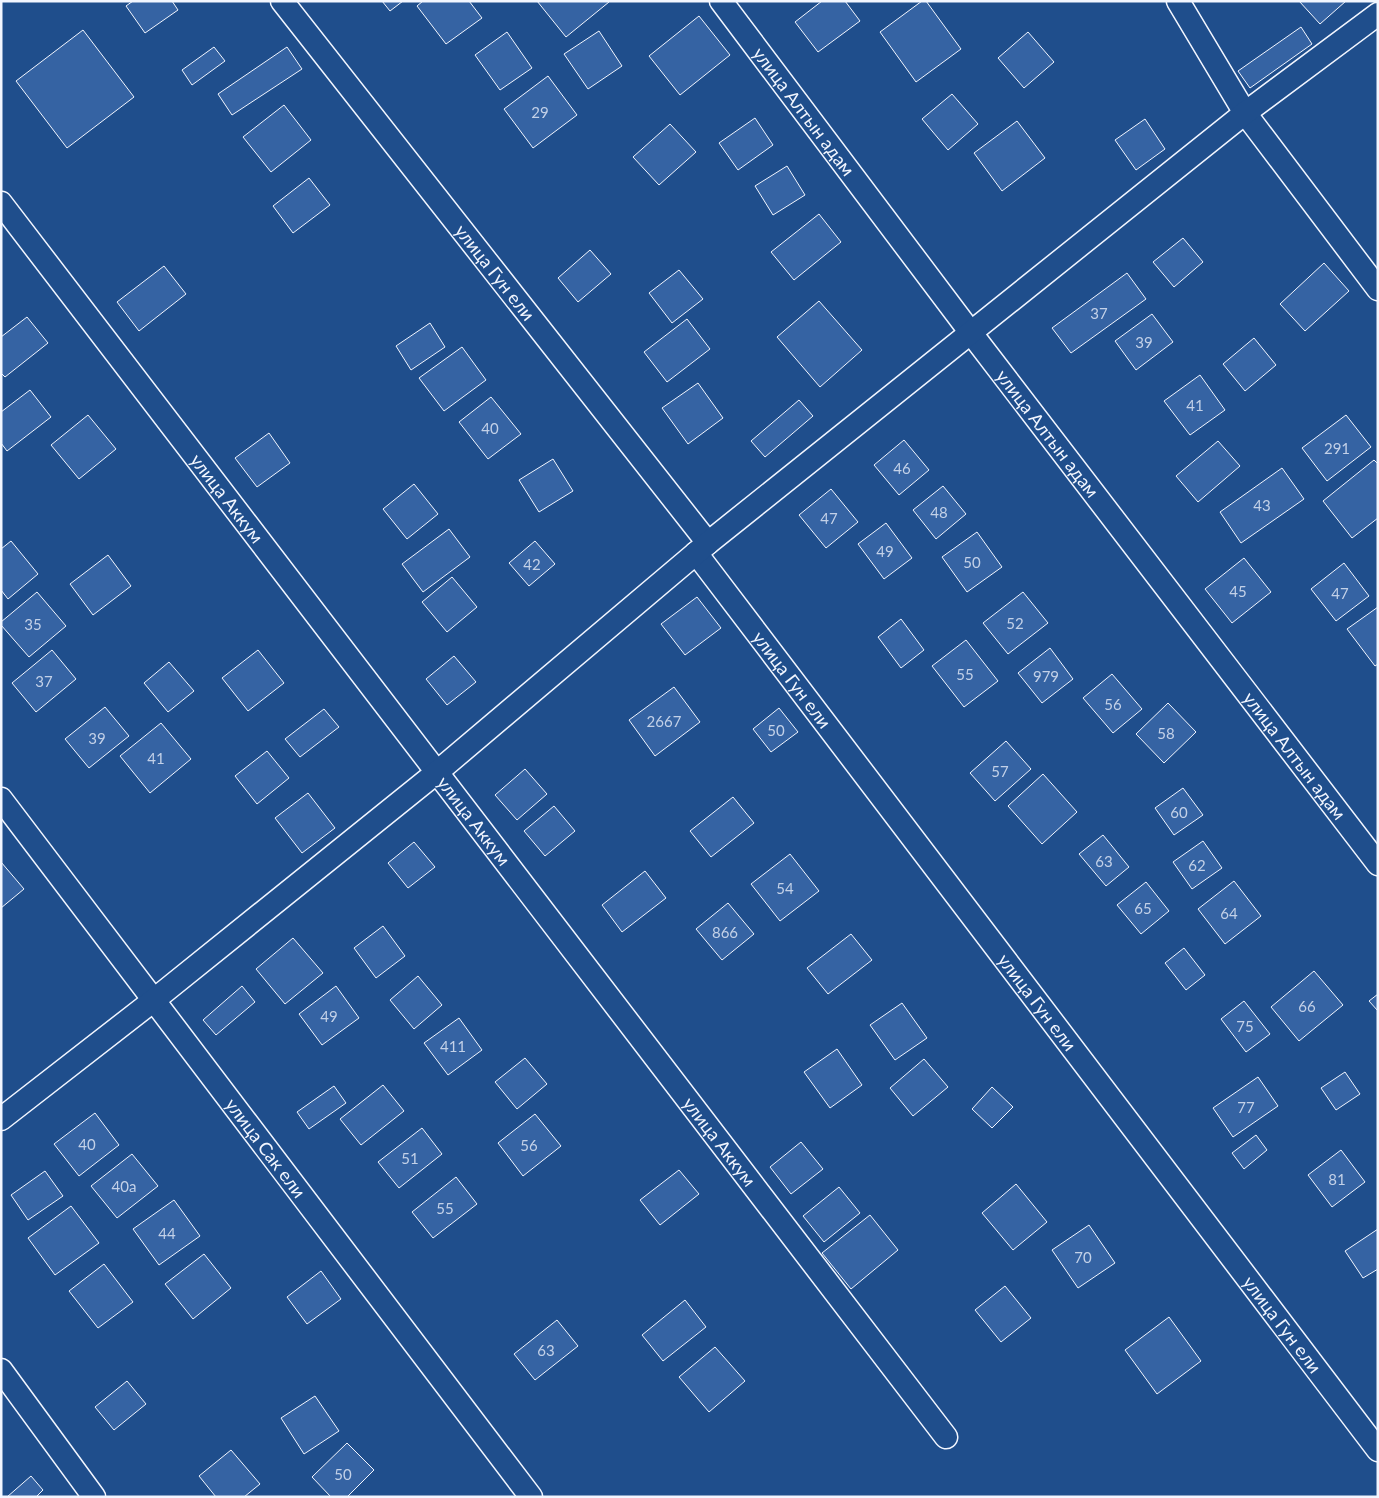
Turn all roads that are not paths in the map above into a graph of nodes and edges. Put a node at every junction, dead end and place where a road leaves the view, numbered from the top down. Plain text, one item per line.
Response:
1 (282, 1) edge
2 (721, 1) edge
3 (1178, 1) edge
4 (1378, 14) edge
5 (1245, 113) junction
6 (1, 203) edge
7 (1378, 289) edge
8 (971, 333) junction
9 (702, 548) junction
10 (436, 773) junction
11 (1, 799) edge
12 (1378, 864) edge
13 (154, 1000) junction
14 (1, 1119) edge
15 (1, 1370) edge
16 (946, 1437) dead end
17 (1378, 1450) edge
18 (94, 1497) edge
19 (531, 1497) edge

1 - 9 street, улица Гун ели
2 - 8 street, улица Алтын адам
3 - 5 street
4 - 5 street
5 - 7 street
5 - 8 street
6 - 10 street, улица Аккум
8 - 9 street
8 - 12 street, улица Алтын адам
9 - 10 street
9 - 17 street, улица Гун ели
10 - 13 street
10 - 16 street, улица Аккум
11 - 13 street, улица Сак ели
13 - 14 street
13 - 19 street, улица Сак ели
15 - 18 street

